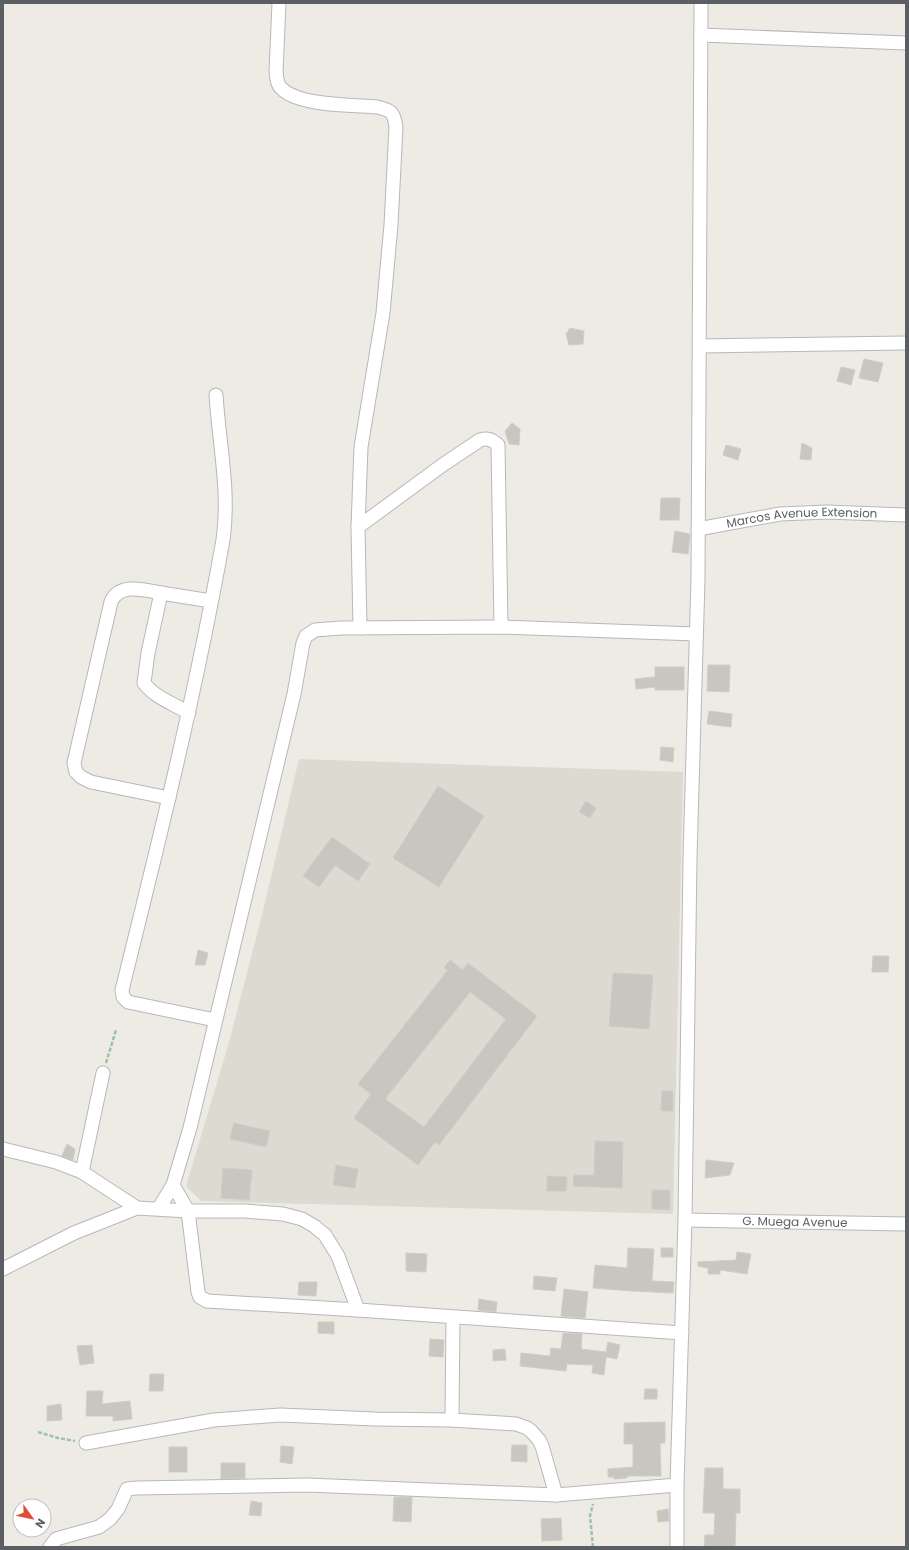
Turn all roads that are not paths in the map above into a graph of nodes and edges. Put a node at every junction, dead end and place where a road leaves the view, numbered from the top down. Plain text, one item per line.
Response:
1 (279, 3) edge
2 (701, 3) edge
3 (701, 35) junction
4 (906, 43) edge
5 (906, 343) edge
6 (700, 346) junction
7 (216, 395) dead end
8 (906, 515) edge
9 (358, 527) junction
10 (698, 529) junction
11 (162, 593) junction
12 (211, 601) junction
13 (360, 628) junction
14 (501, 628) junction
15 (696, 634) junction
16 (189, 713) junction
17 (169, 798) junction
18 (215, 1020) junction
19 (103, 1073) road end
20 (3, 1148) edge
21 (82, 1172) junction
22 (173, 1185) junction
23 (137, 1208) junction
24 (159, 1208) junction
25 (188, 1211) junction
26 (685, 1220) junction
27 (906, 1224) edge
28 (3, 1269) edge
29 (358, 1310) junction
30 (453, 1318) junction
31 (682, 1333) junction
32 (452, 1420) junction
33 (86, 1443) road end
34 (677, 1484) junction
35 (556, 1495) junction
36 (50, 1547) edge
37 (677, 1547) edge

1 - 9 street
2 - 3 street
3 - 4 street
3 - 6 street
5 - 6 street
6 - 10 street
7 - 12 street
8 - 10 street, Marcos Avenue Extension
9 - 13 street
9 - 14 street
10 - 15 street
11 - 12 street
11 - 16 street
11 - 17 street
12 - 16 street
13 - 14 street
13 - 18 street
14 - 15 street
15 - 26 street
16 - 17 street
17 - 18 street
18 - 22 street
19 - 21 street
20 - 21 street
21 - 23 street
22 - 24 street
22 - 25 street
23 - 24 street
23 - 28 street
24 - 25 street
25 - 29 street
25 - 29 street
26 - 27 street, G. Muega Avenue
26 - 31 street
29 - 30 street
30 - 31 street
30 - 32 street
31 - 34 street
32 - 33 street
32 - 35 street
34 - 35 street
34 - 37 street
35 - 36 street

